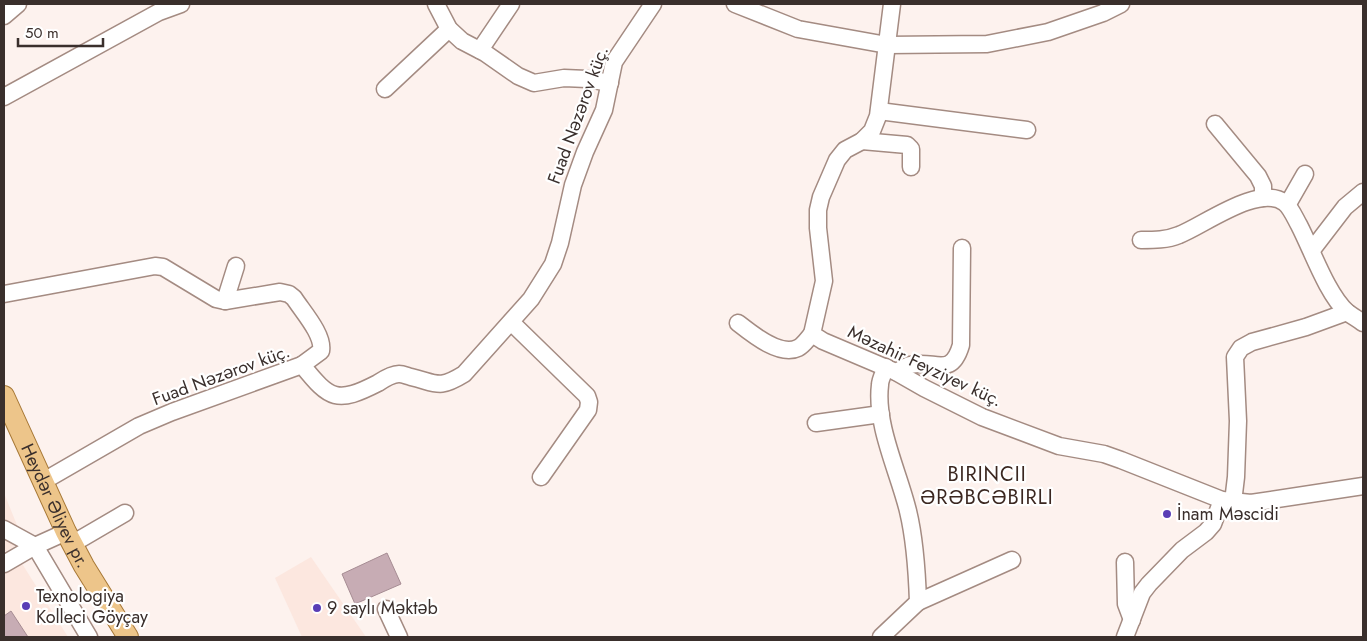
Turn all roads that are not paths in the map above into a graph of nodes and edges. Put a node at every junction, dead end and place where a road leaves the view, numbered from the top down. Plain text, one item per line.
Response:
1 (18, 4) edge
2 (181, 4) edge
3 (436, 4) edge
4 (512, 4) edge
5 (653, 4) edge
6 (735, 4) edge
7 (892, 4) edge
8 (1122, 4) edge
9 (4, 16) edge
10 (449, 29) junction
11 (887, 45) junction
12 (480, 50) junction
13 (610, 83) junction
14 (385, 89) dead end
15 (4, 97) edge
16 (879, 111) junction
17 (1215, 124) dead end
18 (1026, 130) dead end
19 (862, 141) junction
20 (912, 167) dead end
21 (1305, 174) dead end
22 (1363, 192) edge
23 (1263, 198) junction
24 (1289, 202) dead end
25 (1141, 240) dead end
26 (962, 248) dead end
27 (1312, 250) junction
28 (236, 266) dead end
29 (4, 294) edge
30 (225, 301) junction
31 (1347, 312) junction
32 (511, 322) junction
33 (1363, 323) edge
34 (738, 324) dead end
35 (812, 334) junction
36 (302, 365) junction
37 (891, 369) junction
38 (4, 396) edge
39 (881, 414) junction
40 (816, 424) dead end
41 (541, 478) dead end
42 (42, 482) junction
43 (1363, 486) edge
44 (1228, 501) junction
45 (125, 513) dead end
46 (4, 529) edge
47 (69, 538) junction
48 (35, 546) junction
49 (1012, 560) dead end
50 (1126, 562) dead end
51 (4, 564) edge
52 (918, 602) junction
53 (386, 609) dead end
54 (1132, 620) junction
55 (90, 637) edge
56 (128, 637) edge
57 (399, 637) edge
58 (881, 637) edge
59 (1125, 637) edge

1 - 9 street
2 - 15 street
3 - 10 street
4 - 12 street
5 - 13 street, Fuad Nəzərov küç.
6 - 11 street
7 - 11 street
8 - 11 street
10 - 12 street
10 - 14 street
11 - 16 street
12 - 13 street
13 - 32 street, Fuad Nəzərov küç.
16 - 18 street
16 - 19 street
17 - 23 street
19 - 20 street
19 - 35 street
21 - 24 street
22 - 27 street
23 - 25 street
23 - 27 street
26 - 37 street
27 - 31 street
28 - 30 street
29 - 30 street
30 - 36 street
31 - 33 street
31 - 44 street
32 - 36 street, Fuad Nəzərov küç.
32 - 41 street
34 - 35 street
35 - 37 street, Məzahir Feyziyev küç.
36 - 42 street, Fuad Nəzərov küç.
37 - 39 street
37 - 44 street, Məzahir Feyziyev küç.
38 - 42 main road, Heydər Əliyev pr.
39 - 40 street
39 - 52 street
42 - 47 main road, Heydər Əliyev pr.
43 - 44 street, Məzahir Feyziyev küç.
44 - 54 street
45 - 47 street
46 - 48 street
47 - 48 street
47 - 56 main road, Heydər Əliyev pr.
48 - 51 street
48 - 55 street
49 - 52 street
50 - 54 street
52 - 58 street
53 - 57 street
54 - 59 street

